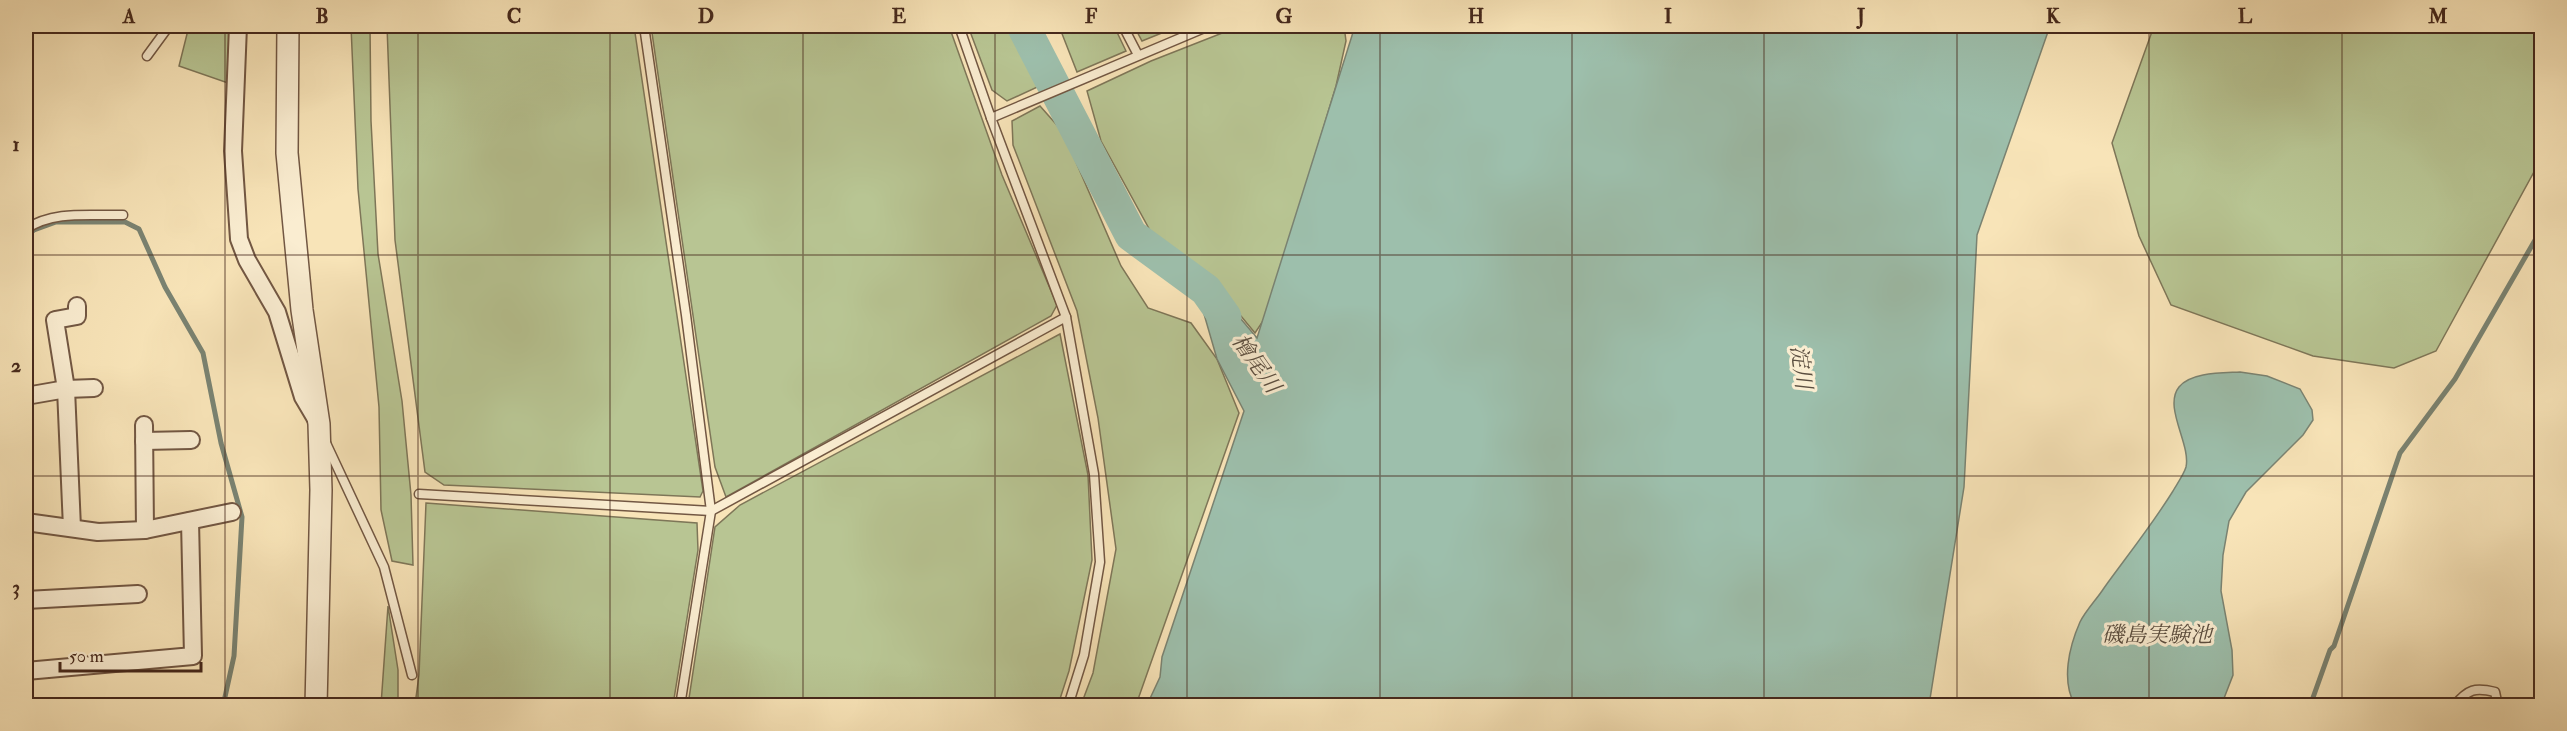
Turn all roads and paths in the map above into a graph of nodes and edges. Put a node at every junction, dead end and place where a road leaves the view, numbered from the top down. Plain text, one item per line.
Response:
1 (169, 26) edge
2 (238, 26) edge
3 (288, 26) edge
4 (644, 26) edge
5 (959, 26) edge
6 (1123, 26) edge
7 (1209, 26) edge
8 (1138, 55) junction
9 (147, 56) dead end
10 (991, 118) junction
11 (123, 215) dead end
12 (26, 229) edge
13 (77, 306) dead end
14 (1066, 317) junction
15 (94, 388) dead end
16 (66, 389) junction
17 (26, 396) edge
18 (319, 424) junction
19 (190, 440) dead end
20 (419, 494) dead end
21 (711, 511) junction
22 (232, 512) dead end
23 (190, 521) junction
24 (26, 522) edge
25 (72, 528) junction
26 (145, 530) junction
27 (138, 594) dead end
28 (26, 600) edge
29 (26, 671) edge
30 (412, 675) dead end
31 (316, 705) edge
32 (680, 705) edge
33 (1068, 705) edge
34 (2454, 705) edge
35 (2498, 705) edge

1 - 9 lane
2 - 18 street
3 - 18 street
4 - 21 lane
5 - 10 lane
6 - 8 lane
7 - 8 lane
8 - 10 lane
10 - 14 lane
11 - 12 lane
13 - 16 street
14 - 21 lane
14 - 33 lane
15 - 16 street
16 - 17 street
16 - 25 street
18 - 30 lane
18 - 31 street
19 - 26 street
20 - 21 lane
21 - 32 lane
22 - 23 street
23 - 26 street
23 - 29 street
24 - 25 street
25 - 26 street
27 - 28 street
34 - 35 lane

